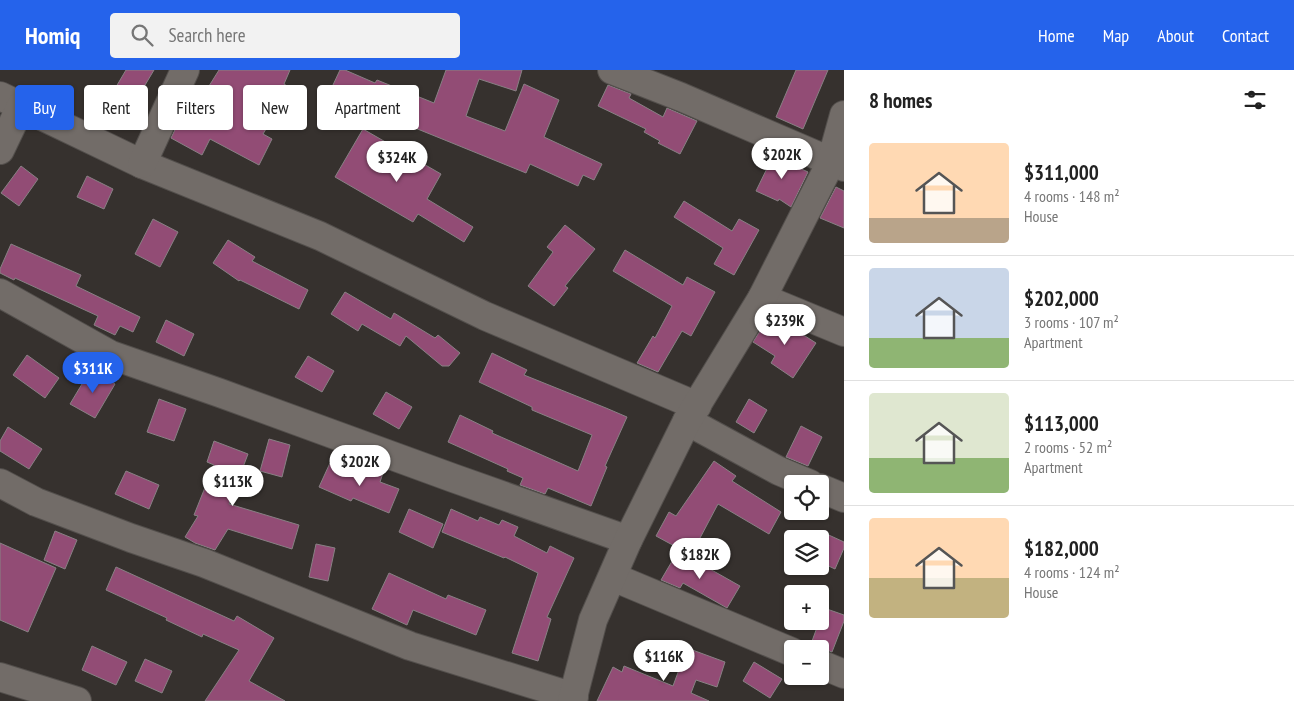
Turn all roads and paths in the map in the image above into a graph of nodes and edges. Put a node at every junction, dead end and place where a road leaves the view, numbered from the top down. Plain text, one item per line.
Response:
1 (185, 70) edge
2 (612, 70) edge
3 (11, 101) edge
4 (844, 115) edge
5 (0, 150) edge
6 (142, 164) junction
7 (838, 164) edge
8 (0, 292) edge
9 (762, 298) junction
10 (844, 332) edge
11 (692, 413) junction
12 (788, 475) edge
13 (0, 483) edge
14 (829, 492) edge
15 (844, 498) edge
16 (628, 540) junction
17 (613, 577) junction
18 (784, 649) edge
19 (829, 668) edge
20 (844, 674) edge
21 (0, 677) edge
22 (573, 699) edge
23 (77, 701) edge

1 - 6 street
2 - 7 street
3 - 5 street
3 - 6 street
4 - 7 street
6 - 11 street
7 - 9 street
8 - 16 street
9 - 10 street
9 - 11 street
11 - 12 street
11 - 16 street
13 - 22 street
14 - 15 street
16 - 17 street
17 - 18 street
17 - 22 street
19 - 20 street
21 - 23 street

